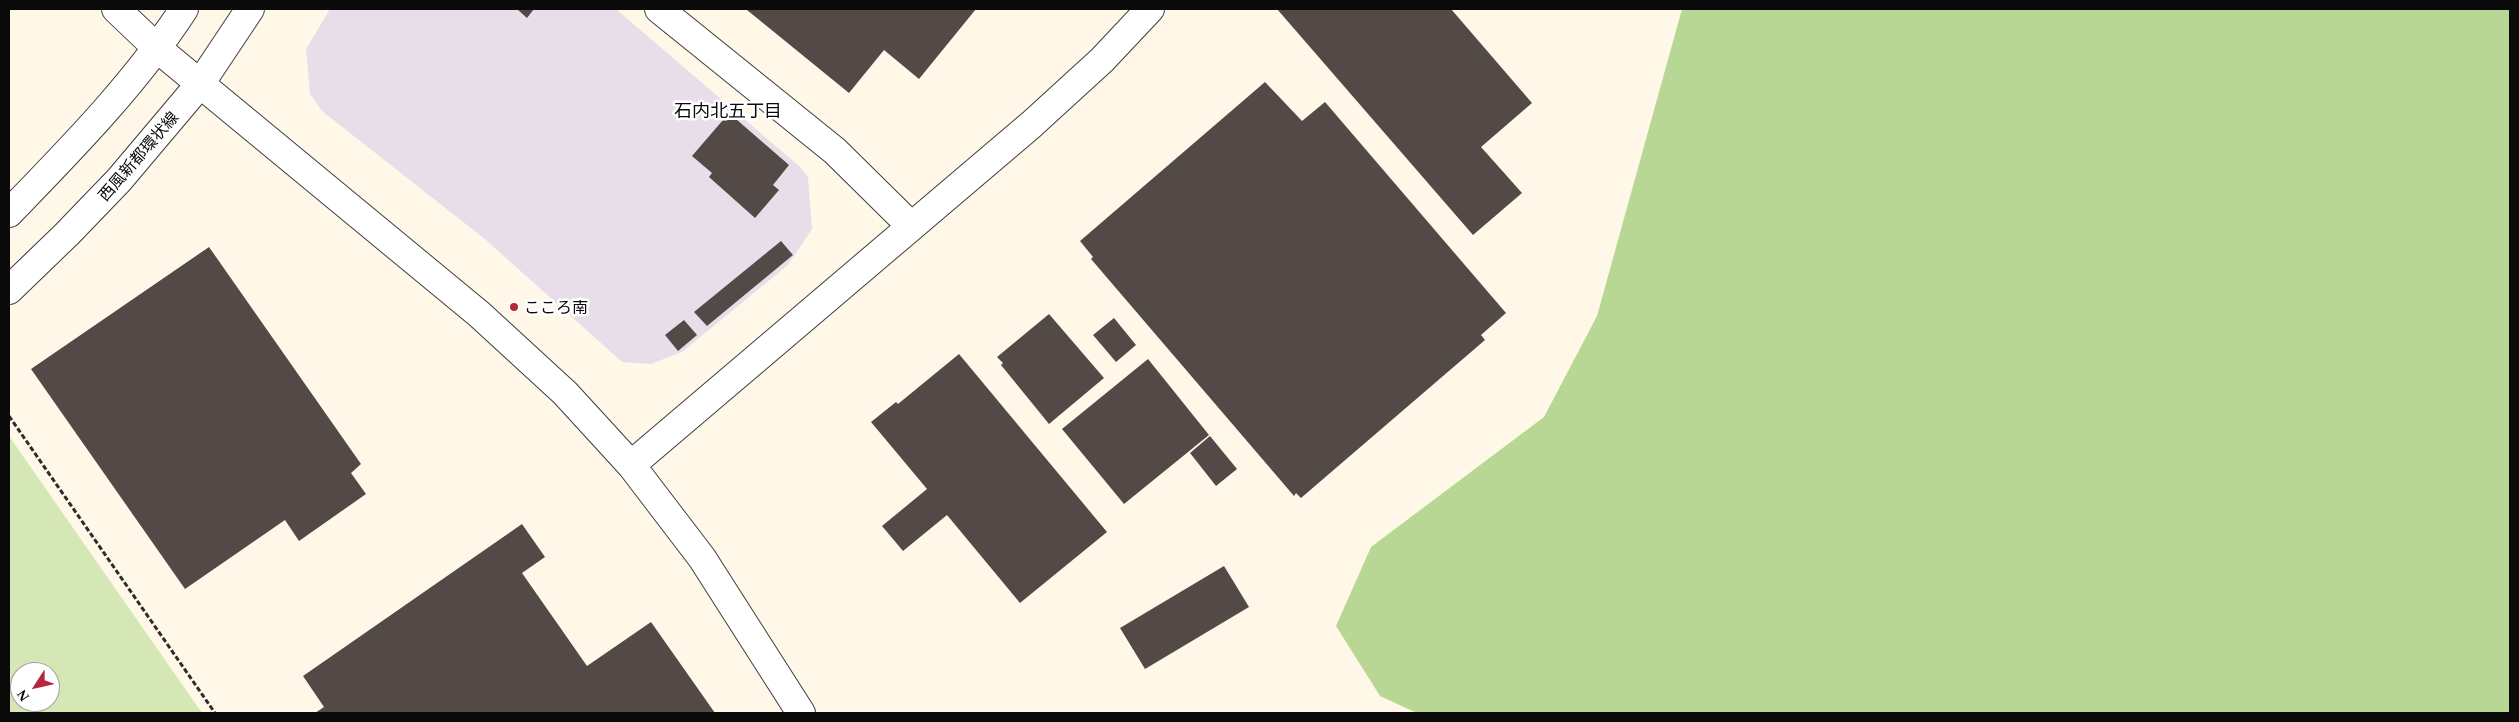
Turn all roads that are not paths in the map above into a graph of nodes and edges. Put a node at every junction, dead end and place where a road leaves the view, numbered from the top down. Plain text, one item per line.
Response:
1 (116, 9) edge
2 (184, 9) edge
3 (250, 9) edge
4 (658, 9) edge
5 (1150, 9) edge
6 (158, 49) junction
7 (200, 84) junction
8 (9, 213) edge
9 (911, 226) junction
10 (9, 290) edge
11 (631, 465) junction
12 (801, 713) edge

1 - 6 street
2 - 6 street
3 - 7 street, 西風新都環状線
4 - 9 street
5 - 9 street
6 - 7 street
6 - 8 street
7 - 10 street, 西風新都環状線
7 - 11 street
9 - 11 street
11 - 12 street

